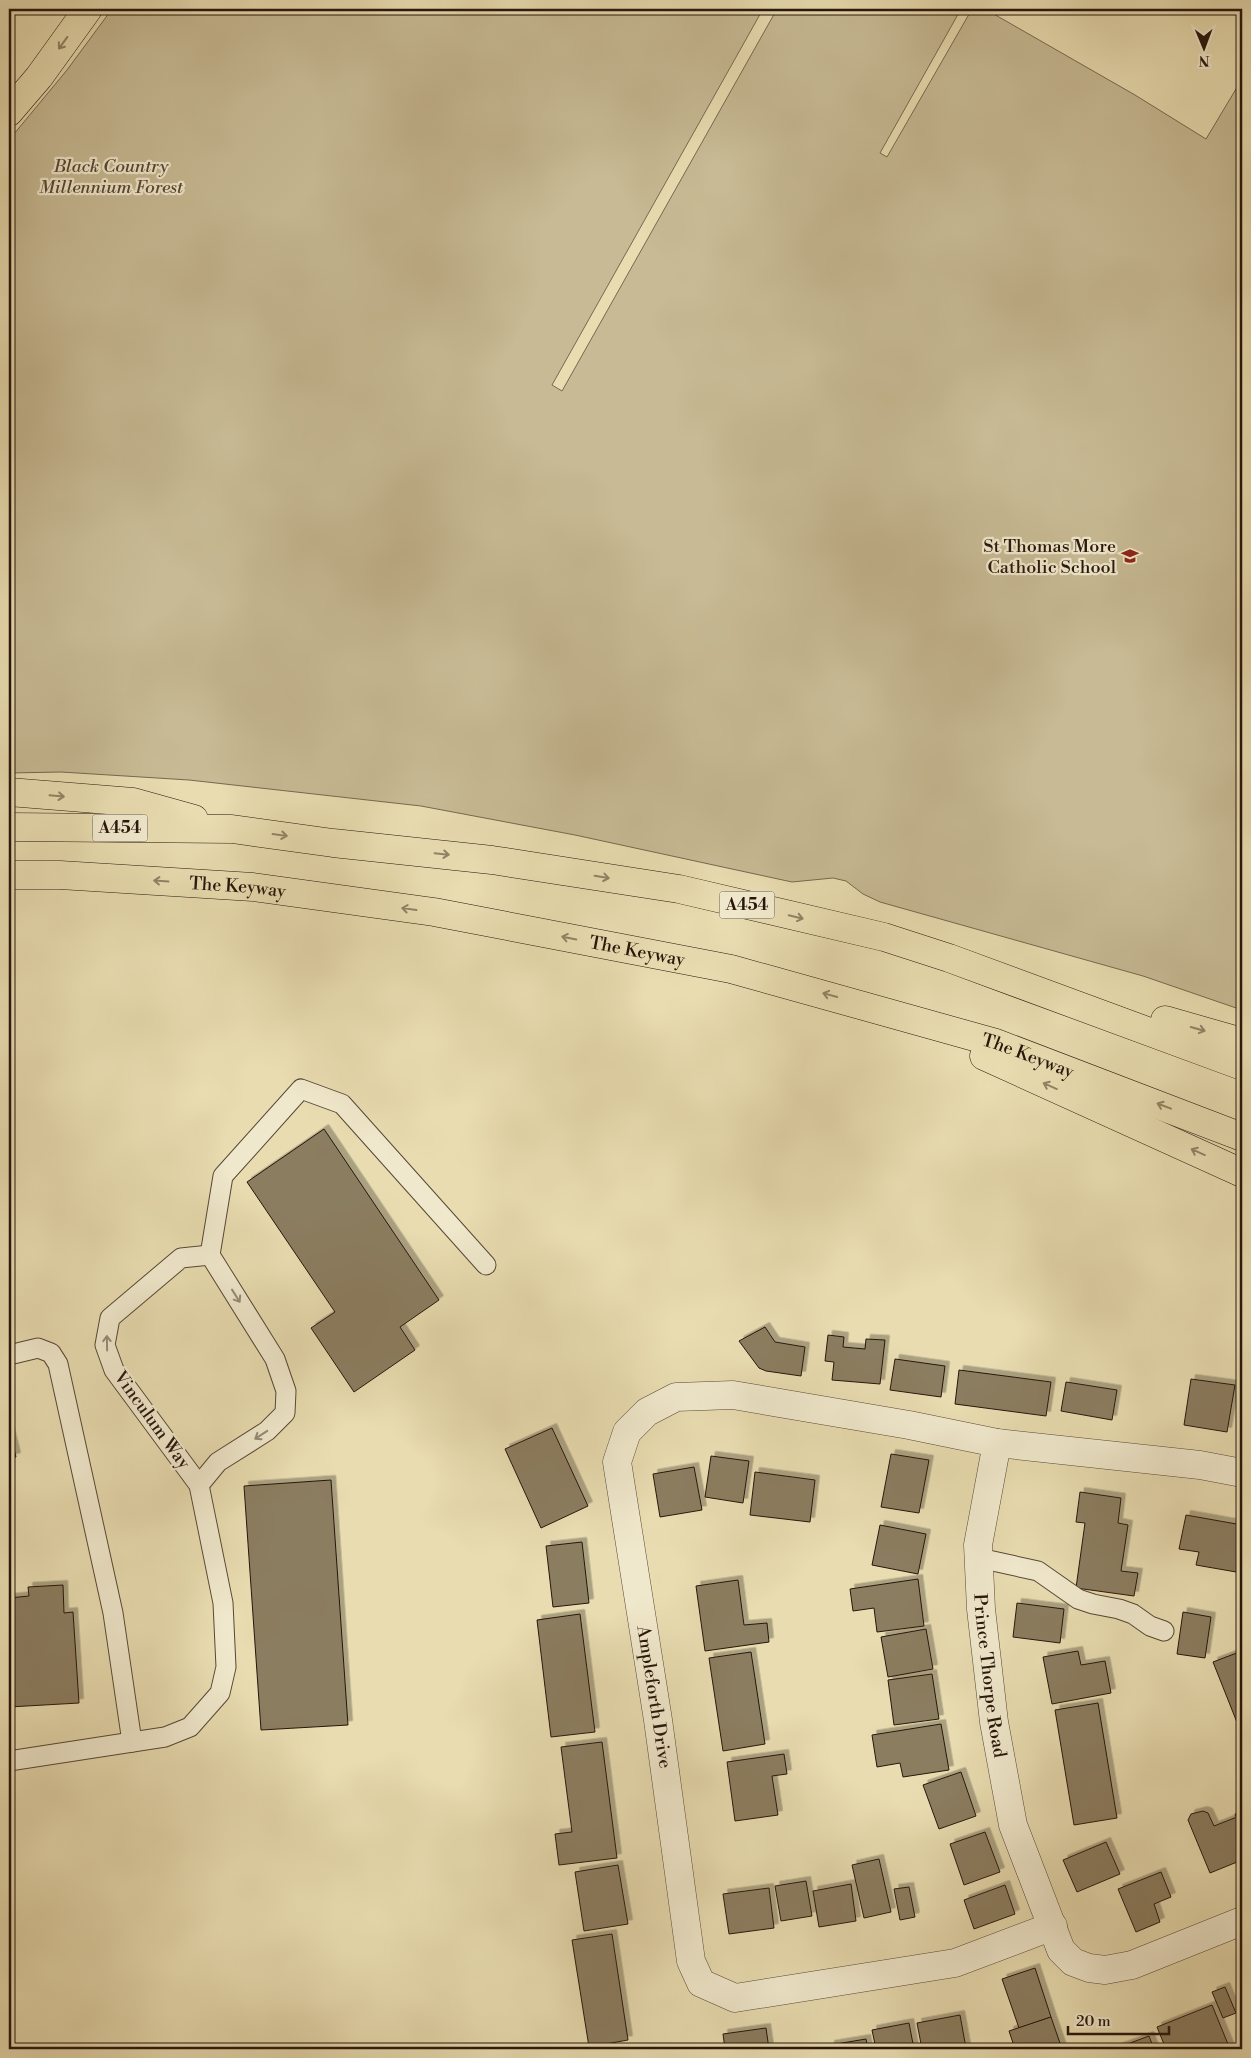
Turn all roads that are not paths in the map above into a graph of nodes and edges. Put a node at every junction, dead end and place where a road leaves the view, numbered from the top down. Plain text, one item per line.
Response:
1 (88, 9) edge
2 (9, 112) edge
3 (9, 792) edge
4 (9, 827) edge
5 (232, 829) junction
6 (9, 875) edge
7 (949, 958) junction
8 (877, 1008) junction
9 (1242, 1042) edge
10 (1242, 1066) edge
11 (1242, 1137) edge
12 (1242, 1173) edge
13 (210, 1255) junction
14 (486, 1266) dead end
15 (9, 1355) edge
16 (997, 1443) junction
17 (1242, 1473) edge
18 (199, 1485) junction
19 (979, 1558) junction
20 (1164, 1631) dead end
21 (132, 1742) junction
22 (9, 1761) edge
23 (1242, 1921) edge
24 (1053, 1926) junction

1 -> 2 highway
3 -> 5 highway
4 - 5 highway, A454
5 -> 7 highway, A454
8 -> 6 highway, The Keyway
7 -> 9 highway
7 - 10 highway, A454
11 -> 8 highway, The Keyway
12 -> 8 highway
13 - 14 lane
13 -> 18 lane, Vinculum Way
18 -> 13 lane, Vinculum Way
15 - 21 lane
16 - 17 street
16 - 19 street, Prince Thorpe Road
16 - 24 street, Ampleforth Drive
18 - 21 lane, Vinculum Way
19 - 20 lane
19 - 24 street, Prince Thorpe Road
21 - 22 lane, Vinculum Way
23 - 24 street, Prince Thorpe Road

